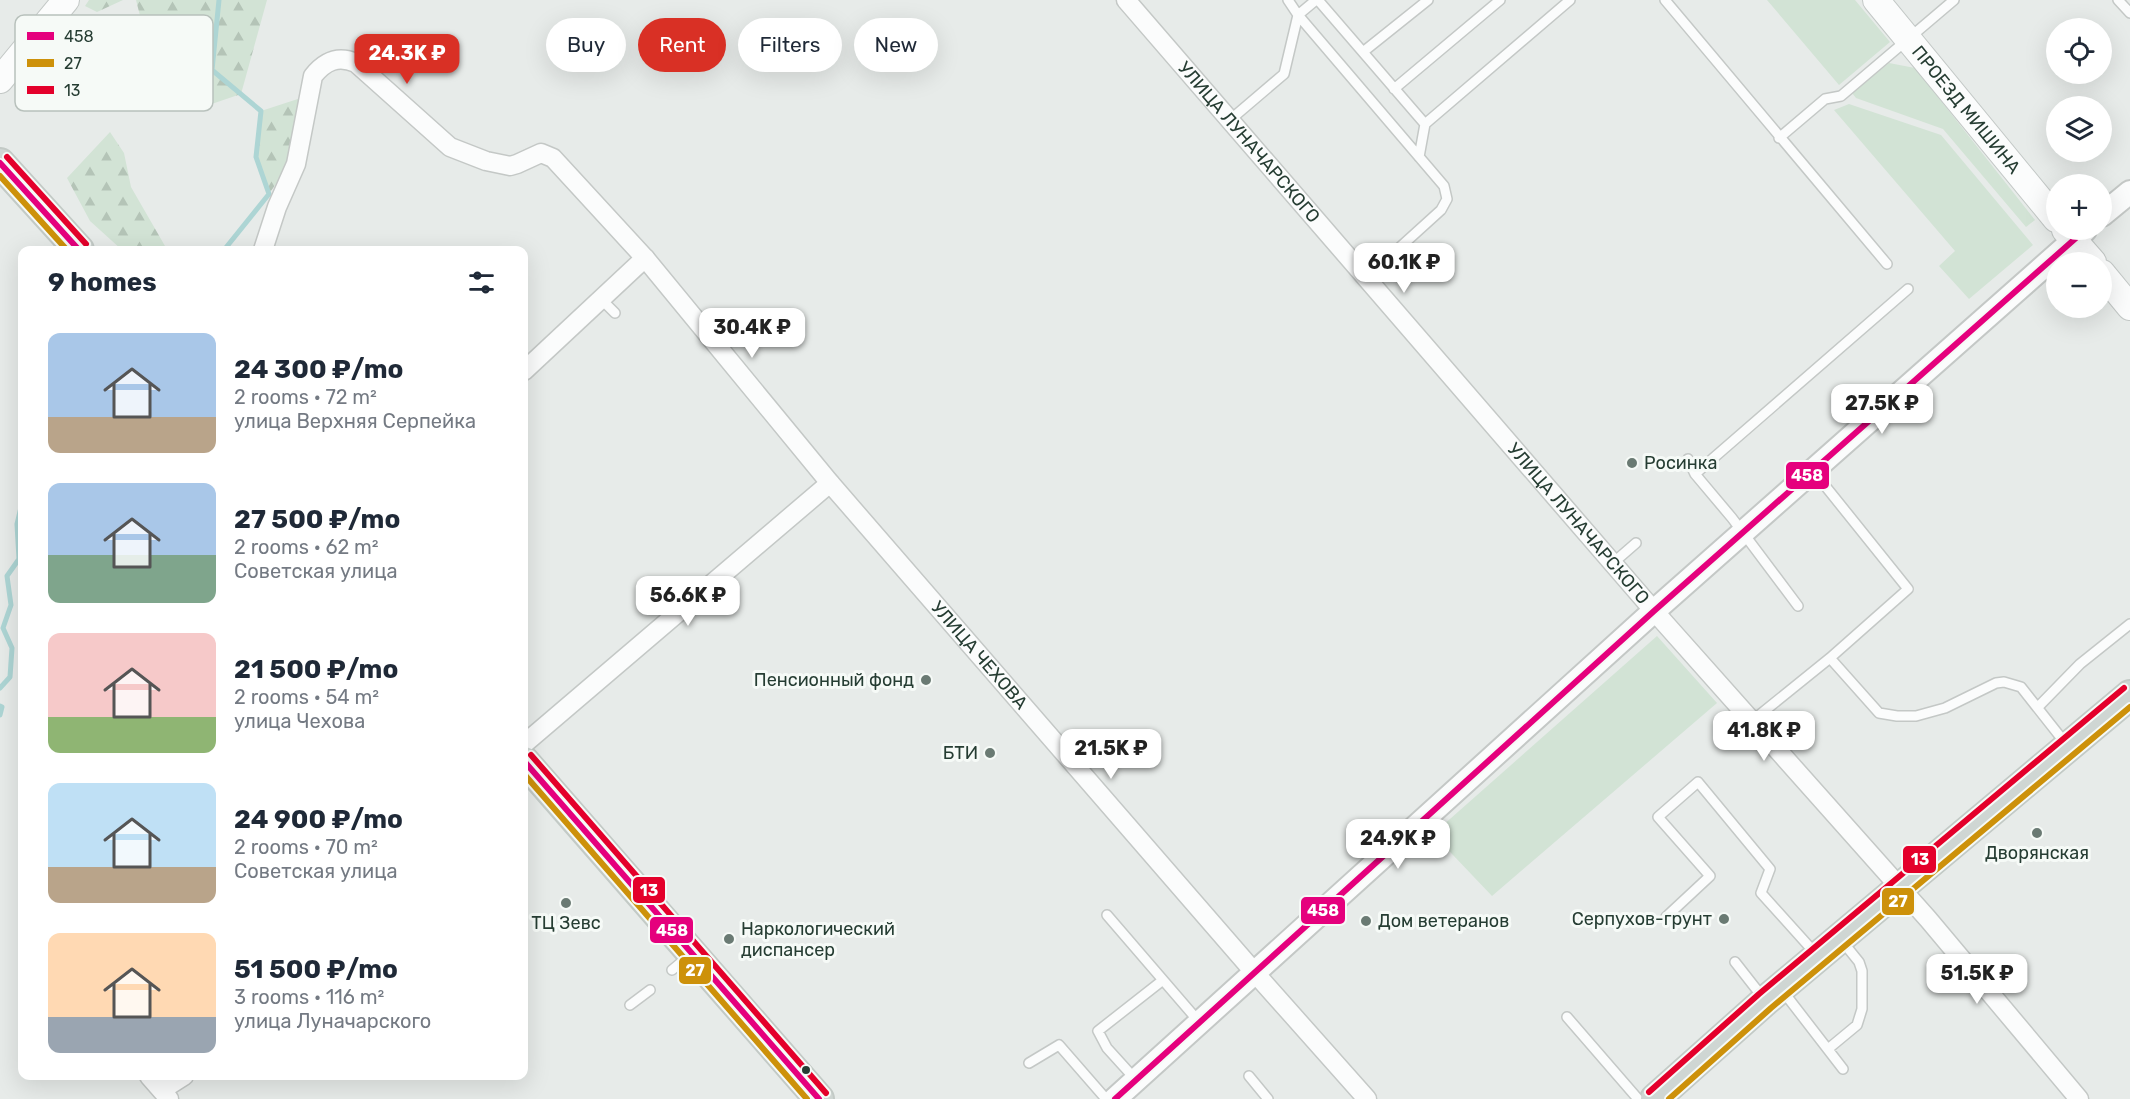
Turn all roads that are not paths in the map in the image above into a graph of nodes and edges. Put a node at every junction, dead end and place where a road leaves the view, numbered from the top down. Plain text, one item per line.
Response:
1 (66, 0) edge
2 (1126, 0) edge
3 (1288, 0) edge
4 (1317, 0) edge
5 (1428, 0) edge
6 (1500, 0) edge
7 (1570, 0) edge
8 (1665, 0) edge
9 (1876, 0) edge
10 (1954, 0) edge
11 (2118, 0) edge
12 (2130, 13) edge
13 (54, 15) edge
14 (1298, 15) junction
15 (1909, 38) junction
16 (1363, 52) junction
17 (15, 62) edge
18 (0, 80) edge
19 (1394, 89) junction
20 (1230, 120) junction
21 (1425, 124) junction
22 (1779, 138) junction
23 (1419, 157) junction
24 (0, 163) edge
25 (2130, 192) edge
26 (2046, 207) edge
27 (2112, 207) edge
28 (2067, 240) edge
29 (75, 246) edge
30 (264, 246) edge
31 (645, 258) junction
32 (1887, 264) dead end
33 (1366, 278) junction
34 (2112, 285) edge
35 (1908, 289) dead end
36 (601, 299) junction
37 (2130, 307) edge
38 (615, 313) dead end
39 (528, 367) edge
40 (1688, 459) dead end
41 (1813, 470) junction
42 (1695, 474) junction
43 (830, 483) junction
44 (1743, 532) junction
45 (1636, 543) dead end
46 (1613, 563) junction
47 (1798, 606) dead end
48 (1654, 611) junction
49 (2130, 624) edge
50 (1830, 658) junction
51 (2130, 695) edge
52 (2038, 707) junction
53 (1752, 721) junction
54 (528, 741) edge
55 (2067, 746) junction
56 (528, 766) edge
57 (1900, 888) junction
58 (1107, 915) dead end
59 (1666, 917) dead end
60 (1841, 939) junction
61 (1819, 957) junction
62 (1735, 962) dead end
63 (1255, 973) junction
64 (1163, 980) junction
65 (650, 990) dead end
66 (1773, 995) junction
67 (630, 1005) dead end
68 (1566, 1017) dead end
69 (1200, 1023) junction
70 (1828, 1049) junction
71 (1029, 1063) dead end
72 (1843, 1069) dead end
73 (1249, 1076) dead end
74 (153, 1080) edge
75 (180, 1080) edge
76 (1136, 1080) junction
77 (166, 1095) edge
78 (819, 1099) edge
79 (1106, 1099) edge
80 (1115, 1099) edge
81 (1268, 1099) edge
82 (1367, 1099) edge
83 (1638, 1099) edge
84 (1655, 1099) edge
85 (2079, 1099) edge

1 - 13 main road
2 - 20 street, УЛИЦА ЛУНАЧАРСКОГО
3 - 14 lane
4 - 14 lane
4 - 16 lane
5 - 16 lane
6 - 19 lane
7 - 21 lane
8 - 22 lane
9 - 15 main road, ПРОЕЗД МИШИНА
10 - 15 lane
11 - 12 lane
14 - 20 lane
14 - 23 lane
15 - 22 lane
15 - 26 main road, ПРОЕЗД МИШИНА
16 - 19 lane
17 - 18 main road
19 - 21 lane
20 - 33 street, УЛИЦА ЛУНАЧАРСКОГО
21 - 23 lane
22 - 32 lane
23 - 33 lane
24 - 29 main road
25 - 27 street
28 - 41 street
30 - 31 street, УЛИЦА ЧЕХОВА
31 - 36 street
31 - 43 street, УЛИЦА ЧЕХОВА
33 - 46 street, УЛИЦА ЛУНАЧАРСКОГО
34 - 37 main road
35 - 42 lane
36 - 38 lane
36 - 39 street
40 - 42 lane
41 - 44 street
41 - 50 lane
42 - 44 lane
43 - 54 street
43 - 63 street, УЛИЦА ЧЕХОВА
44 - 47 lane
44 - 48 street
45 - 46 lane
46 - 48 street, УЛИЦА ЛУНАЧАРСКОГО
48 - 53 street, УЛИЦА ЛУНАЧАРСКОГО
48 - 63 street
49 - 52 lane
50 - 52 lane
50 - 53 lane
51 - 55 main road
52 - 55 lane
53 - 57 street, УЛИЦА ЛУНАЧАРСКОГО
55 - 57 main road
56 - 78 main road
57 - 60 main road
57 - 85 street, УЛИЦА ЛУНАЧАРСКОГО
58 - 64 lane
59 - 61 lane
60 - 61 main road
60 - 70 lane
61 - 66 main road
62 - 66 lane
63 - 69 street
63 - 82 street, УЛИЦА ЧЕХОВА
64 - 69 lane
64 - 76 lane
65 - 67 lane
66 - 70 lane
66 - 84 main road
68 - 83 lane
69 - 76 street
70 - 72 lane
71 - 79 lane
73 - 81 lane
74 - 77 street
75 - 77 street
76 - 80 street

